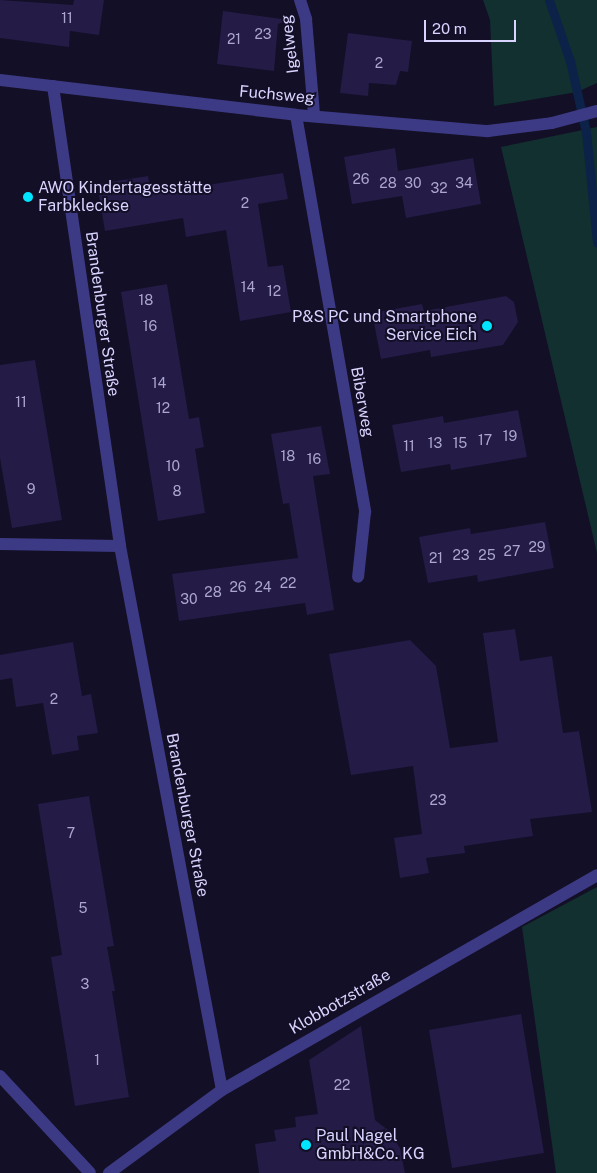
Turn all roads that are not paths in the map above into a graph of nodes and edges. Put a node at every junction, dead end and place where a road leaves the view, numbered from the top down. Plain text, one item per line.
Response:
1 (300, 0) edge
2 (0, 80) edge
3 (53, 86) junction
4 (597, 111) edge
5 (296, 115) junction
6 (314, 115) junction
7 (0, 544) edge
8 (120, 546) junction
9 (358, 577) dead end
10 (597, 875) edge
11 (0, 1076) edge
12 (222, 1090) junction
13 (90, 1173) edge
14 (109, 1173) edge

1 - 6 street, Igelweg
2 - 3 street, Fuchsweg
3 - 5 street, Fuchsweg
3 - 8 street, Brandenburger Straße
4 - 6 street, Fuchsweg
5 - 6 street, Fuchsweg
5 - 9 street, Biberweg
7 - 8 street
8 - 12 street, Brandenburger Straße
10 - 12 street, Klobbotzstraße
11 - 13 street
12 - 14 street, Klobbotzstraße

